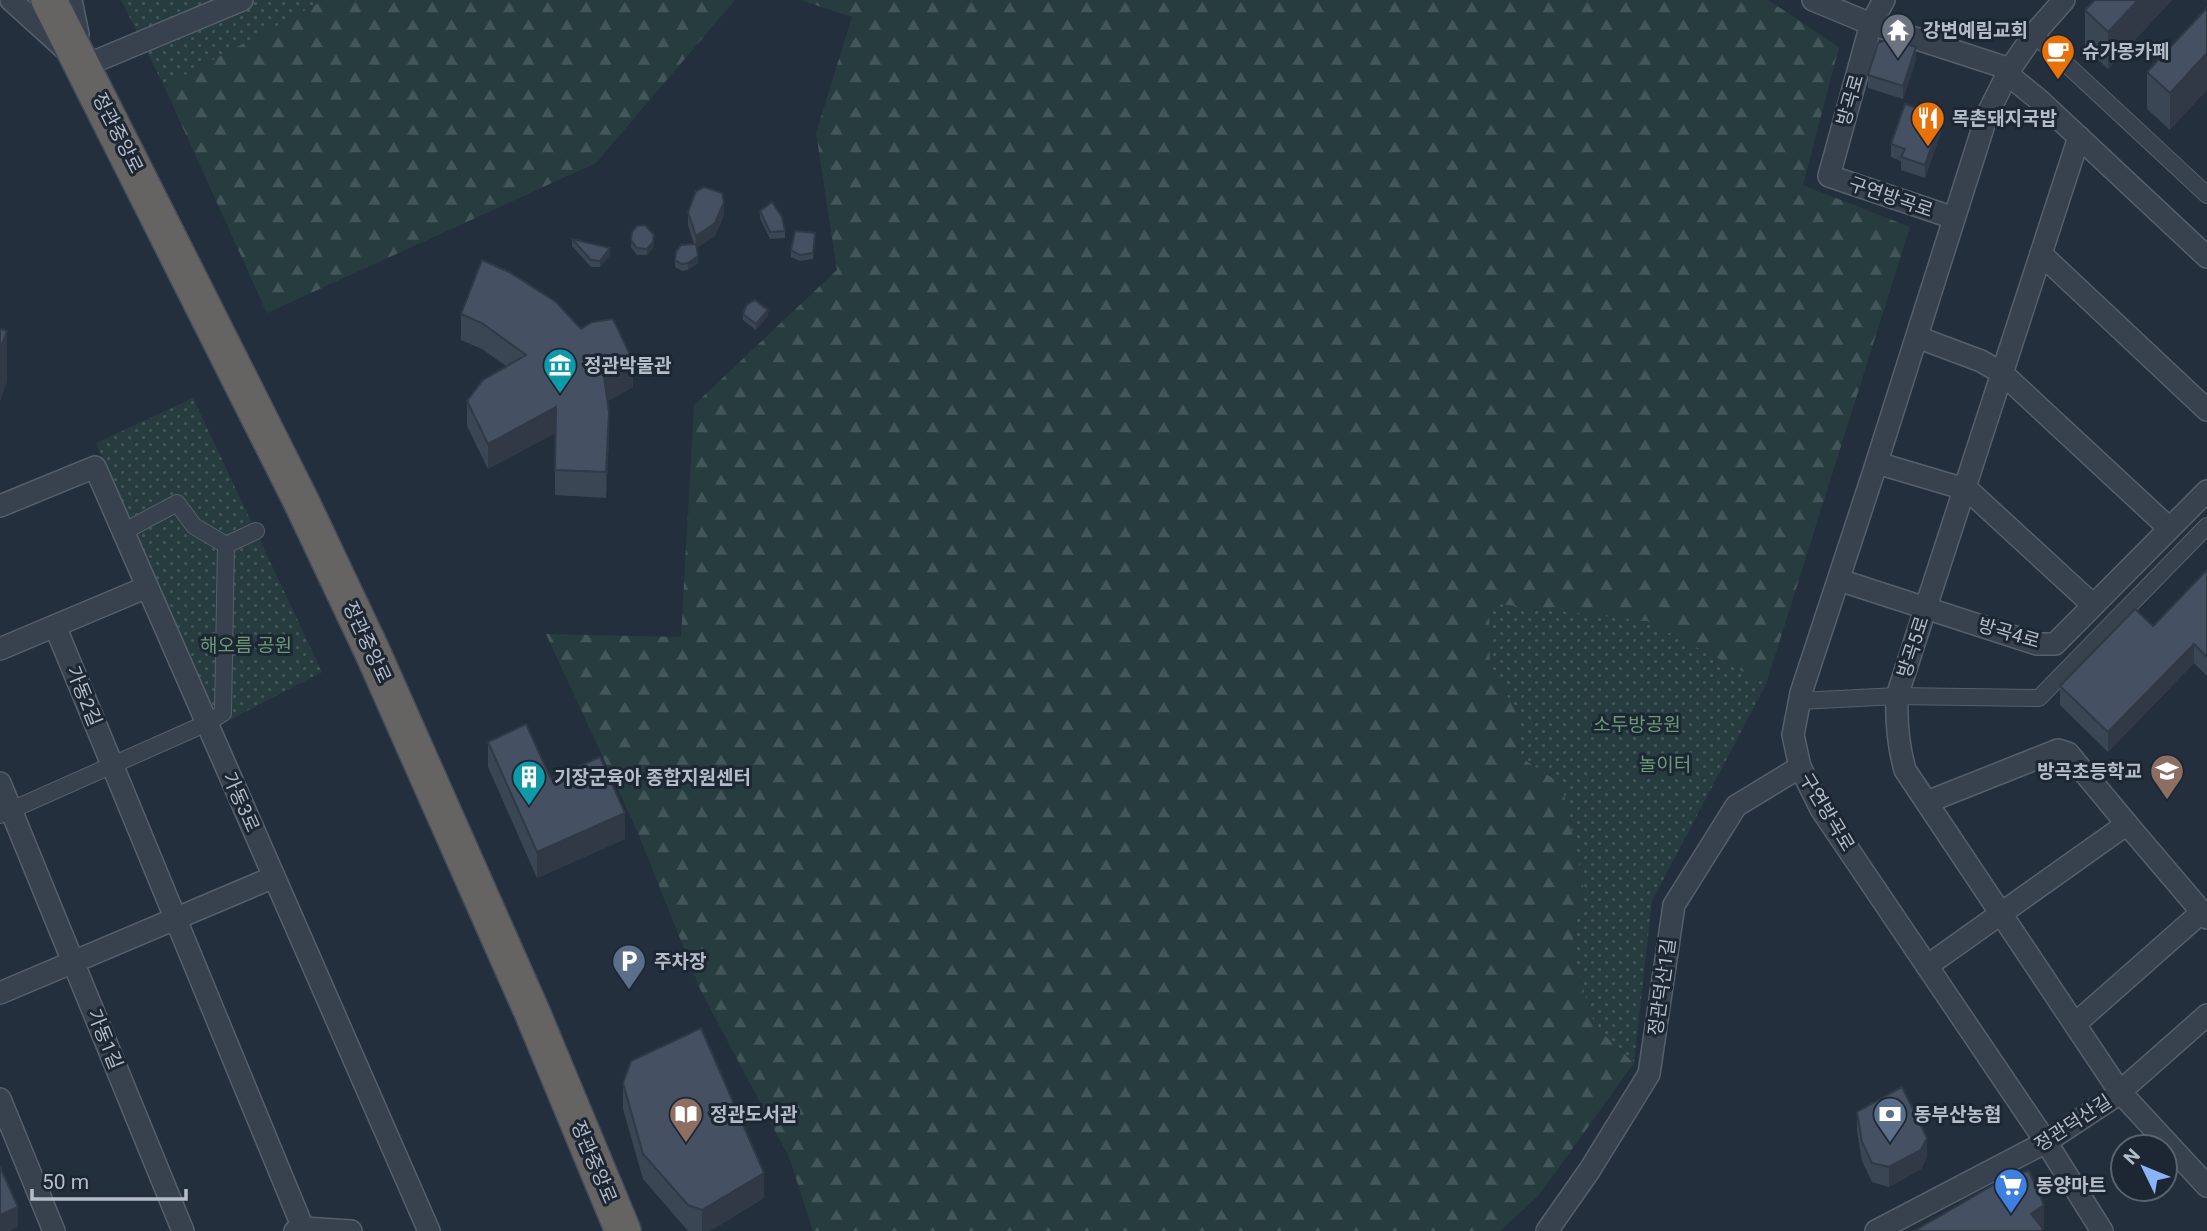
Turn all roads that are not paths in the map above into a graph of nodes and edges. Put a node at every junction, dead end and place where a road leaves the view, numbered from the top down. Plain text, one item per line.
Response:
1 (11, 0) edge
2 (49, 0) edge
3 (71, 0) edge
4 (242, 0) edge
5 (1813, 0) edge
6 (1884, 0) edge
7 (2064, 0) edge
8 (1871, 24) junction
9 (2034, 34) junction
10 (84, 66) junction
11 (2008, 71) junction
12 (2078, 137) junction
13 (1829, 176) joint
14 (2207, 195) edge
15 (1954, 218) junction
16 (2041, 254) junction
17 (2207, 257) edge
18 (1917, 337) junction
19 (2002, 373) junction
20 (2207, 410) edge
21 (1877, 463) junction
22 (1965, 489) junction
23 (2207, 491) edge
24 (0, 506) edge
25 (2207, 526) edge
26 (2169, 528) junction
27 (123, 531) junction
28 (256, 531) dead end
29 (226, 545) junction
30 (1839, 580) junction
31 (147, 587) junction
32 (2093, 605) junction
33 (1926, 607) junction
34 (55, 626) junction
35 (0, 649) edge
36 (1897, 696) junction
37 (1800, 701) junction
38 (207, 723) junction
39 (113, 766) junction
40 (1800, 767) junction
41 (0, 783) edge
42 (1927, 802) junction
43 (6, 813) edge
44 (2127, 824) junction
45 (274, 877) junction
46 (2000, 913) junction
47 (2204, 915) edge
48 (176, 919) junction
49 (73, 962) junction
50 (1927, 966) junction
51 (0, 993) edge
52 (2207, 1014) edge
53 (2075, 1024) junction
54 (2120, 1091) junction
55 (0, 1099) edge
56 (8, 1140) edge
57 (2046, 1142) junction
58 (2207, 1186) edge
59 (299, 1229) edge
60 (54, 1231) edge
61 (183, 1231) edge
62 (351, 1231) edge
63 (429, 1231) edge
64 (623, 1231) edge
65 (1547, 1231) edge
66 (1875, 1231) edge
67 (2102, 1231) edge

1 - 10 street
2 - 10 highway, 정관중앙로
3 - 10 street
4 - 10 street
5 - 8 street
6 - 8 street, 방곡로
7 - 9 street, 구연방곡로
8 - 11 street
8 - 13 street, 방곡로
9 - 11 street, 구연방곡로
9 - 14 street
10 - 64 highway, 정관중앙로
11 - 12 street
11 - 15 street, 구연방곡로
12 - 16 street, 방곡5로
12 - 17 street
13 - 15 street, 구연방곡로
15 - 18 street, 구연방곡로
16 - 19 street, 방곡5로
16 - 20 street
18 - 19 street
18 - 21 street, 구연방곡로
19 - 22 street, 방곡5로
19 - 26 street
21 - 22 street
21 - 30 street, 구연방곡로
22 - 32 street
22 - 33 street, 방곡5로
23 - 26 street, 방곡4로
24 - 27 street, 가동3로
25 - 36 street
26 - 32 street, 방곡4로
27 - 29 street
27 - 31 street, 가동3로
28 - 29 street
29 - 38 street
30 - 33 street, 방곡4로
30 - 37 street, 구연방곡로
31 - 34 street
31 - 38 street, 가동3로
32 - 33 street, 방곡4로
33 - 36 street, 방곡5로
34 - 35 street
34 - 39 street, 가동2길
36 - 37 street
36 - 42 street, 방곡5로
37 - 40 street, 구연방곡로
38 - 39 street
38 - 45 street, 가동3로
39 - 43 street
39 - 48 street
40 - 50 street, 구연방곡로
40 - 65 street, 정관덕산1길
41 - 43 street
42 - 44 street
42 - 46 street, 방곡5로
43 - 49 street, 가동1길
44 - 46 street
44 - 47 street
45 - 48 street
45 - 63 street, 가동3로
46 - 50 street
46 - 53 street, 방곡5로
47 - 53 street
48 - 49 street
48 - 59 street
49 - 51 street
49 - 61 street, 가동1길
50 - 57 street, 구연방곡로
52 - 54 street, 정관덕산길
53 - 54 street, 방곡5로
54 - 57 street, 정관덕산길
54 - 58 street, 정관덕산길
55 - 56 street
56 - 60 street
57 - 66 street, 정관덕산길
57 - 67 street, 구연방곡로
59 - 62 street

